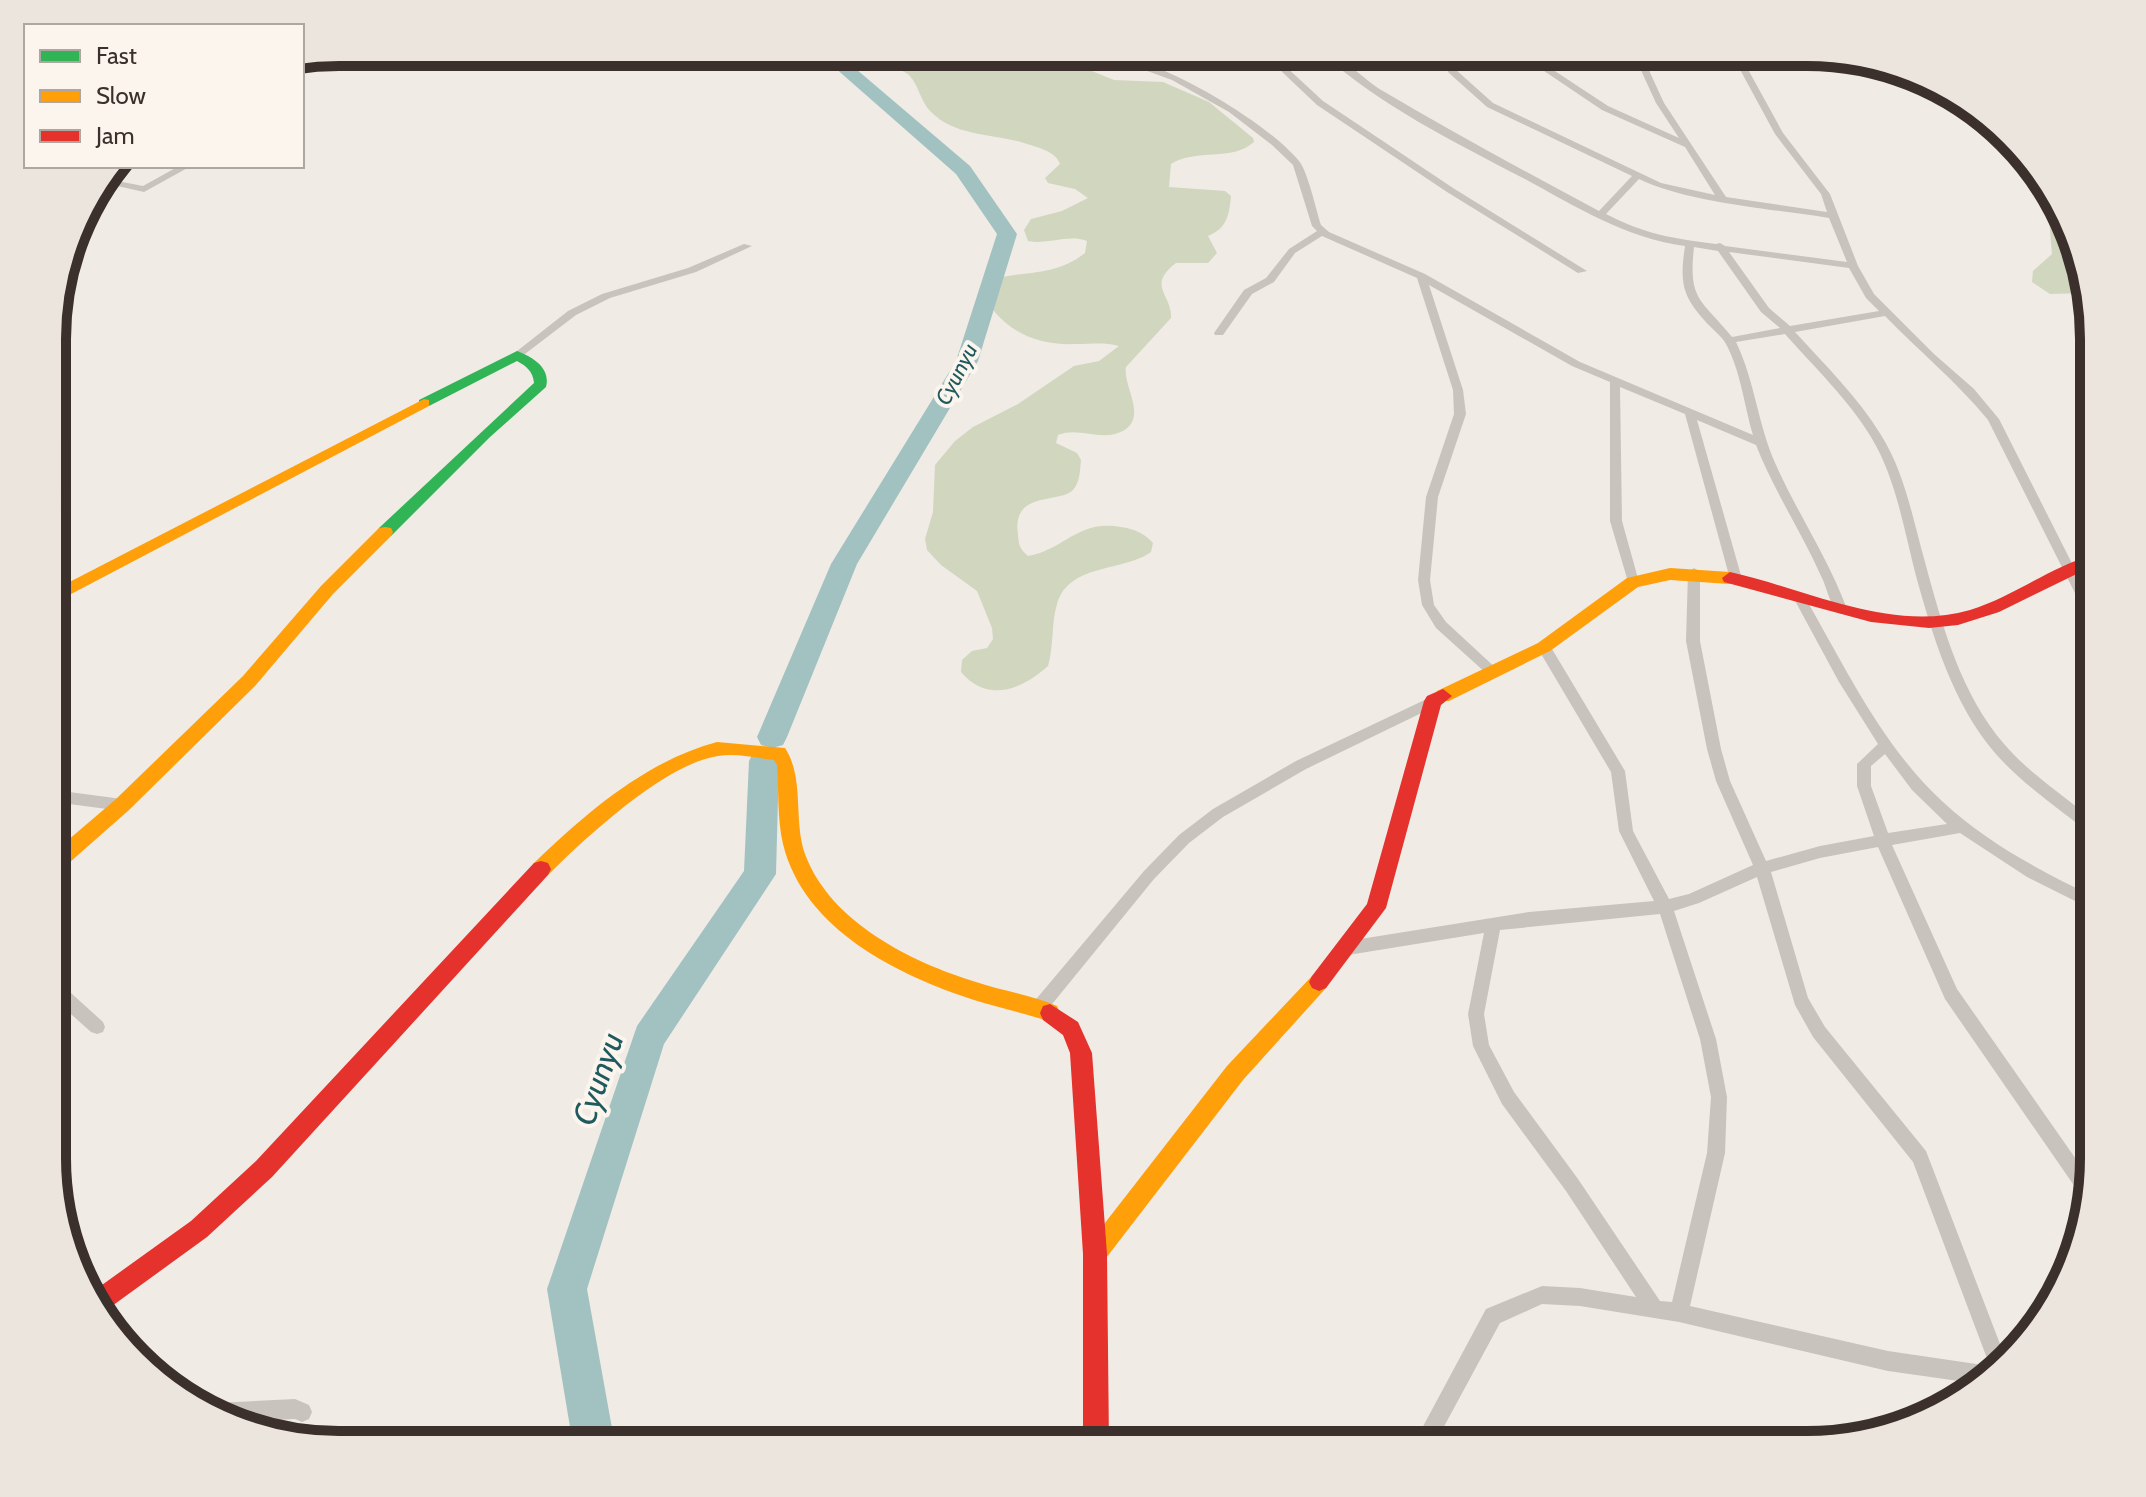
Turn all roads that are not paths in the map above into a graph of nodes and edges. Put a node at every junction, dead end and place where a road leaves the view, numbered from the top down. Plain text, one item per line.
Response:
1 (1142, 67) edge
2 (1281, 67) edge
3 (1344, 67) edge
4 (1449, 67) edge
5 (1542, 67) edge
6 (1643, 67) edge
7 (1743, 67) edge
8 (1689, 146) junction
9 (182, 168) edge
10 (1637, 176) junction
11 (115, 183) edge
12 (1723, 199) junction
13 (1600, 215) junction
14 (1831, 215) junction
15 (1322, 232) junction
16 (1690, 243) junction
17 (747, 246) dead end
18 (1720, 246) junction
19 (1853, 266) junction
20 (1582, 271) dead end
21 (1421, 276) junction
22 (1886, 313) junction
23 (1787, 329) junction
24 (1219, 333) dead end
25 (1730, 340) junction
26 (517, 355) junction
27 (1615, 382) junction
28 (1690, 414) junction
29 (1761, 443) junction
30 (2079, 565) edge
31 (2067, 569) junction
32 (1694, 572) junction
33 (1736, 579) junction
34 (1633, 582) junction
35 (66, 590) edge
36 (2079, 591) edge
37 (1799, 597) junction
38 (1841, 609) junction
39 (1935, 622) junction
40 (1544, 647) junction
41 (1492, 671) junction
42 (1433, 701) junction
43 (1887, 745) junction
44 (67, 798) edge
45 (122, 805) junction
46 (2079, 816) edge
47 (1962, 827) junction
48 (1883, 841) junction
49 (67, 853) edge
50 (1762, 868) junction
51 (2079, 896) edge
52 (1665, 907) junction
53 (1493, 925) junction
54 (1348, 948) junction
55 (67, 1000) edge
56 (1038, 1009) junction
57 (97, 1027) dead end
58 (2079, 1172) edge
59 (1095, 1254) junction
60 (105, 1297) edge
61 (1655, 1309) junction
62 (1679, 1313) junction
63 (1995, 1355) edge
64 (1974, 1374) edge
65 (239, 1412) edge
66 (302, 1412) dead end
67 (1096, 1431) edge
68 (1431, 1431) edge

1 - 15 street
2 - 20 street
3 - 13 street
4 - 10 street
5 - 8 street
6 - 8 street
7 - 14 street
8 - 12 street
9 - 11 street
10 - 12 street
10 - 13 street
12 - 14 street
13 - 16 street
14 - 19 street
15 - 21 street
15 - 24 street
16 - 18 street
16 - 25 street
17 - 26 street
18 - 19 street
18 - 23 street
19 - 22 street
21 - 27 street
21 - 41 street
22 - 23 street
22 - 31 street
23 - 25 street
23 - 39 street
25 - 29 street
26 - 35 street
26 - 45 street
27 - 28 street
27 - 34 street
28 - 29 street
28 - 33 street
29 - 38 street
30 - 31 street
31 - 36 street
31 - 39 street
32 - 33 street
32 - 34 street
32 - 50 street
33 - 37 street
34 - 40 street
37 - 38 street
37 - 43 street
38 - 39 street
39 - 46 street
40 - 41 street
40 - 52 street
41 - 42 street
42 - 54 street
42 - 56 street
43 - 47 street
43 - 48 street
44 - 45 street
45 - 49 street
47 - 48 street
47 - 51 street
48 - 50 street
48 - 58 street
50 - 52 street
50 - 63 street
52 - 53 street
52 - 62 street
53 - 54 street
53 - 61 street
54 - 59 street
55 - 57 street
56 - 59 street
56 - 60 street
59 - 67 street
61 - 62 street
61 - 68 street
62 - 64 street
65 - 66 street

